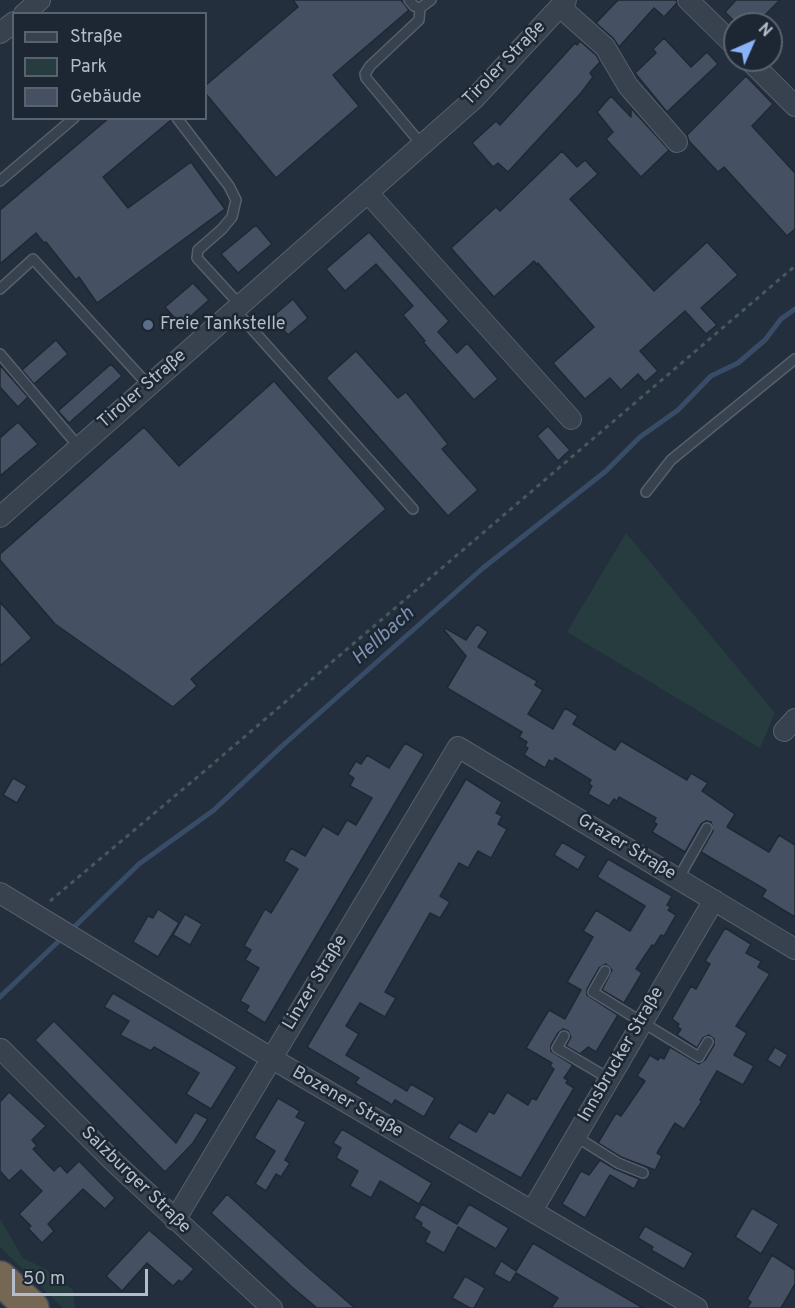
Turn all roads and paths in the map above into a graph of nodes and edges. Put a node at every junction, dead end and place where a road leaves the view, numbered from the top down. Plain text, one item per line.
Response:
1 (40, 0) edge
2 (409, 0) edge
3 (431, 0) edge
4 (688, 0) edge
5 (563, 3) edge
6 (420, 8) junction
7 (26, 12) edge
8 (12, 24) edge
9 (0, 33) edge
10 (723, 34) edge
11 (761, 72) edge
12 (795, 106) edge
13 (72, 120) edge
14 (179, 120) edge
15 (676, 142) dead end
16 (422, 145) junction
17 (0, 181) edge
18 (368, 193) junction
19 (795, 266) edge
20 (0, 289) edge
21 (238, 307) junction
22 (0, 354) edge
23 (795, 359) edge
24 (149, 386) junction
25 (571, 419) dead end
26 (79, 447) junction
27 (646, 492) dead end
28 (413, 509) dead end
29 (0, 517) edge
30 (458, 747) joint
31 (707, 828) dead end
32 (678, 879) junction
33 (0, 893) edge
34 (714, 900) junction
35 (33, 912) junction
36 (795, 949) edge
37 (606, 971) dead end
38 (642, 1022) junction
39 (564, 1036) dead end
40 (708, 1042) dead end
41 (2, 1049) dead end
42 (271, 1058) junction
43 (608, 1078) junction
44 (575, 1136) junction
45 (643, 1173) dead end
46 (532, 1211) junction
47 (175, 1220) junction
48 (0, 1278) edge
49 (32, 1308) edge
50 (272, 1308) edge
51 (698, 1308) edge

1 - 7 street
2 - 6 lane
3 - 6 lane
4 - 10 street
5 - 15 street, Tiroler Straße
5 - 16 street, Tiroler Straße
6 - 16 lane
8 - 9 street
11 - 12 street
13 - 17 lane
14 - 21 lane
16 - 18 street, Tiroler Straße
18 - 21 street, Tiroler Straße
18 - 25 street
19 - 35 path
20 - 24 lane
21 - 24 street, Tiroler Straße
21 - 28 lane
22 - 26 lane
23 - 27 lane
24 - 26 street, Tiroler Straße
26 - 29 street, Tiroler Straße
30 - 32 street, Grazer Straße
30 - 42 street, Linzer Straße
31 - 32 lane
32 - 34 street, Grazer Straße
33 - 35 street, Bozener Straße
34 - 36 street, Grazer Straße
34 - 38 street, Innsbrucker Straße
35 - 42 street, Bozener Straße
37 - 38 lane
38 - 40 lane
38 - 43 street, Innsbrucker Straße
39 - 43 lane
41 - 47 street, Salzburger Straße
42 - 46 street, Bozener Straße
42 - 47 street, Linzer Straße
43 - 44 street, Innsbrucker Straße
44 - 45 lane
44 - 46 street, Innsbrucker Straße
46 - 51 street, Bozener Straße
47 - 50 street, Salzburger Straße
48 - 49 highway

